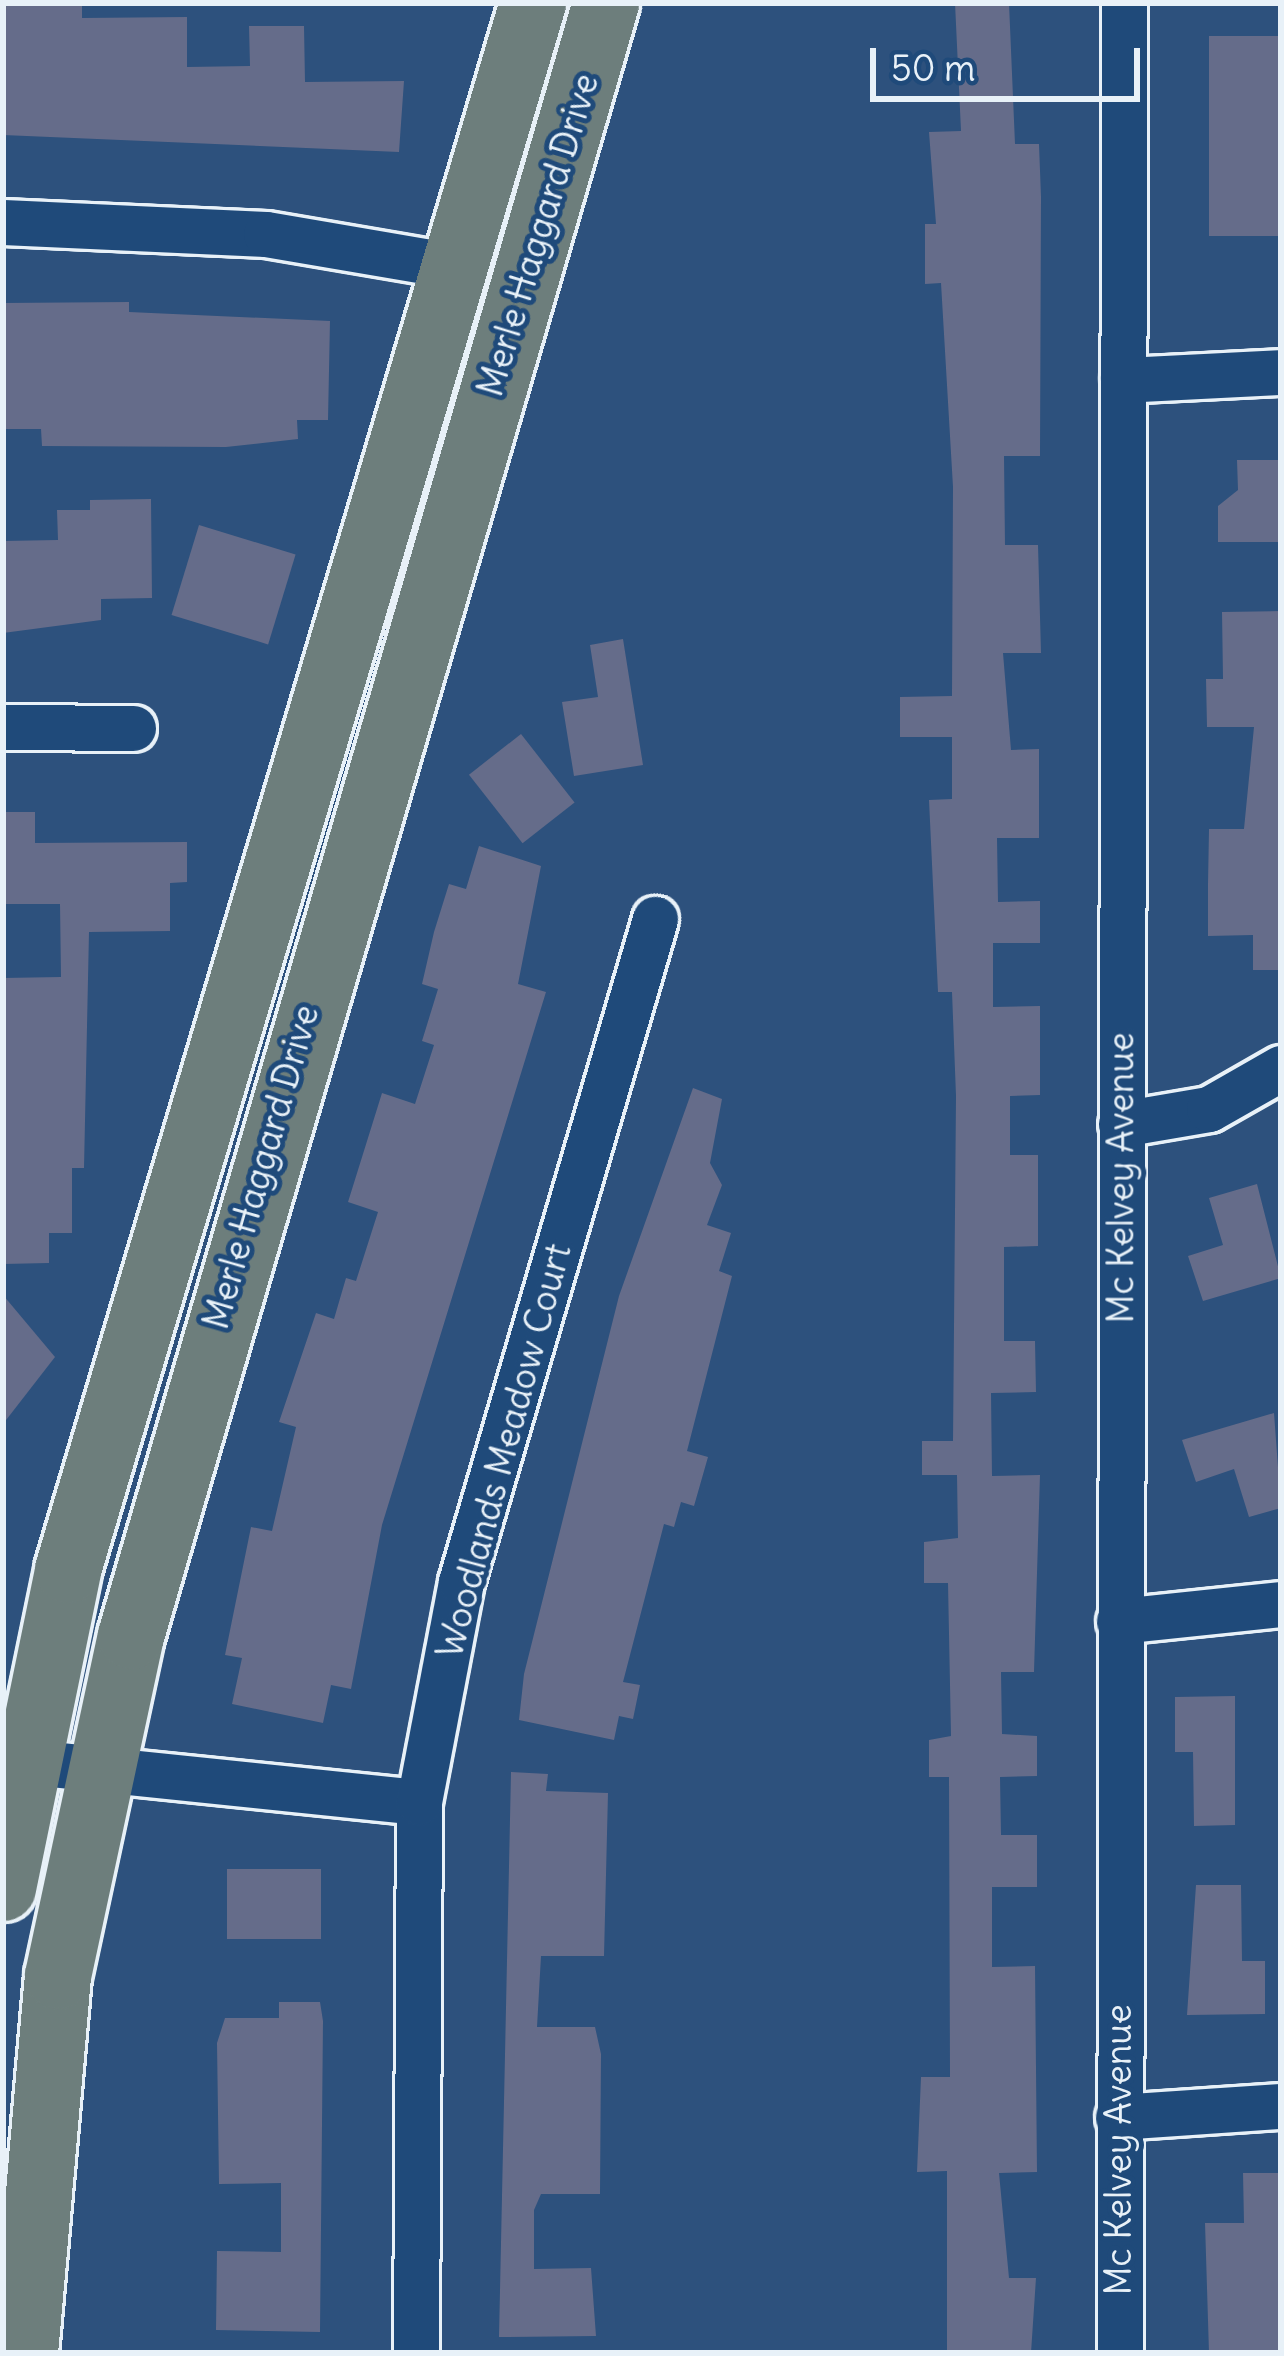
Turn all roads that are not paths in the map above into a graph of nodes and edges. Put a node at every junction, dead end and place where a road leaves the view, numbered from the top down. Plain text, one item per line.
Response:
1 (532, 3) edge
2 (607, 3) edge
3 (1124, 3) edge
4 (3, 222) edge
5 (454, 266) junction
6 (1281, 372) edge
7 (1123, 380) junction
8 (3, 727) edge
9 (133, 728) dead end
10 (655, 920) dead end
11 (1281, 1068) edge
12 (1121, 1124) junction
13 (1281, 1604) edge
14 (1119, 1621) junction
15 (14, 1762) edge
16 (97, 1774) junction
17 (419, 1802) junction
18 (3, 1888) edge
19 (1281, 2106) edge
20 (1118, 2117) junction
21 (25, 2353) edge
22 (416, 2353) edge
23 (1120, 2353) edge

1 - 5 main road, Merle Haggard Drive
2 - 16 main road, Merle Haggard Drive
3 - 7 street, Mc Kelvey Avenue
4 - 5 street
5 - 15 main road, Merle Haggard Drive
6 - 7 street
7 - 12 street, Mc Kelvey Avenue
8 - 9 street
10 - 17 street, Woodlands Meadow Court
11 - 12 street
12 - 14 street, Mc Kelvey Avenue
13 - 14 street
14 - 20 street, Mc Kelvey Avenue
15 - 16 street
15 - 18 main road, Merle Haggard Drive
16 - 17 street
16 - 21 main road, Merle Haggard Drive
17 - 22 street, Woodlands Meadow Court
19 - 20 street
20 - 23 street, Mc Kelvey Avenue

